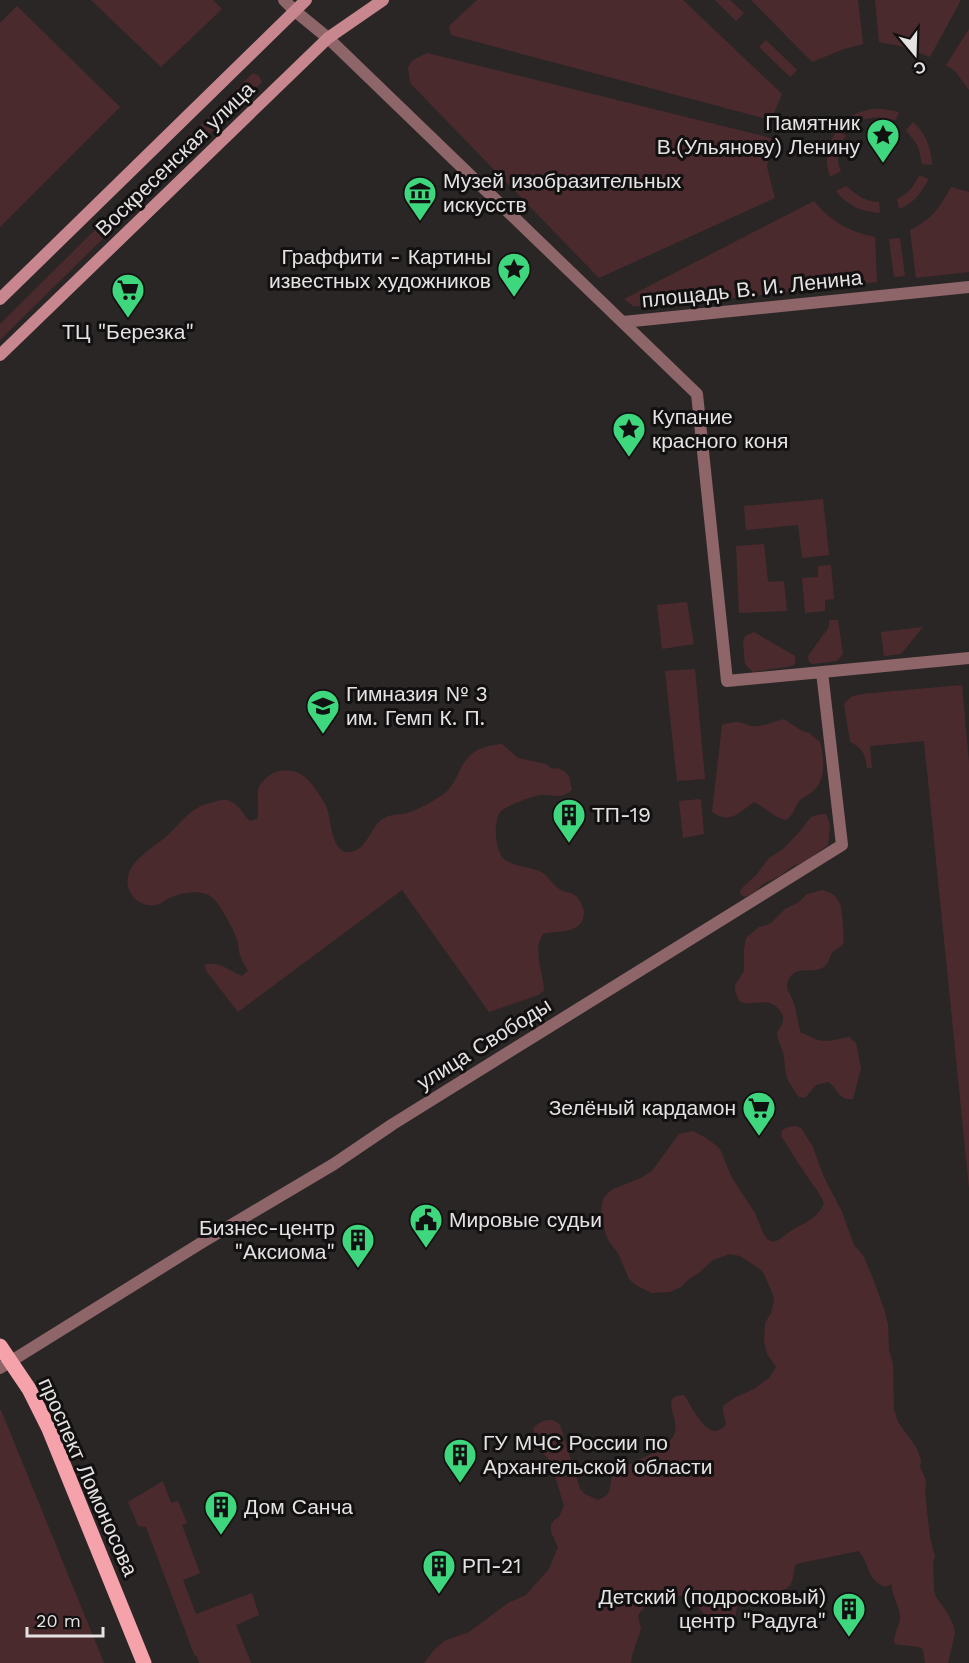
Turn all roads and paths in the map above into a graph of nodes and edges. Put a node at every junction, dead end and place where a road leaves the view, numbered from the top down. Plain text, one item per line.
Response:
1 (284, 0) edge
2 (306, 0) edge
3 (383, 0) edge
4 (295, 11) junction
5 (328, 38) junction
6 (969, 287) edge
7 (0, 299) edge
8 (623, 322) junction
9 (0, 355) edge
10 (969, 658) edge
11 (822, 672) junction
12 (0, 1346) edge
13 (6, 1365) edge
14 (144, 1663) edge

1 - 4 street, площадь В. И. Ленина
2 - 4 main road, Воскресенская улица
3 - 5 main road, Воскресенская улица
4 - 5 street, площадь В. И. Ленина
4 - 7 main road, Воскресенская улица
5 - 8 street, площадь В. И. Ленина
5 - 9 main road, Воскресенская улица
6 - 8 street, площадь В. И. Ленина
8 - 11 street
10 - 11 street
11 - 13 street, улица Свободы
12 - 13 main road, проспект Ломоносова
13 - 14 main road, проспект Ломоносова

